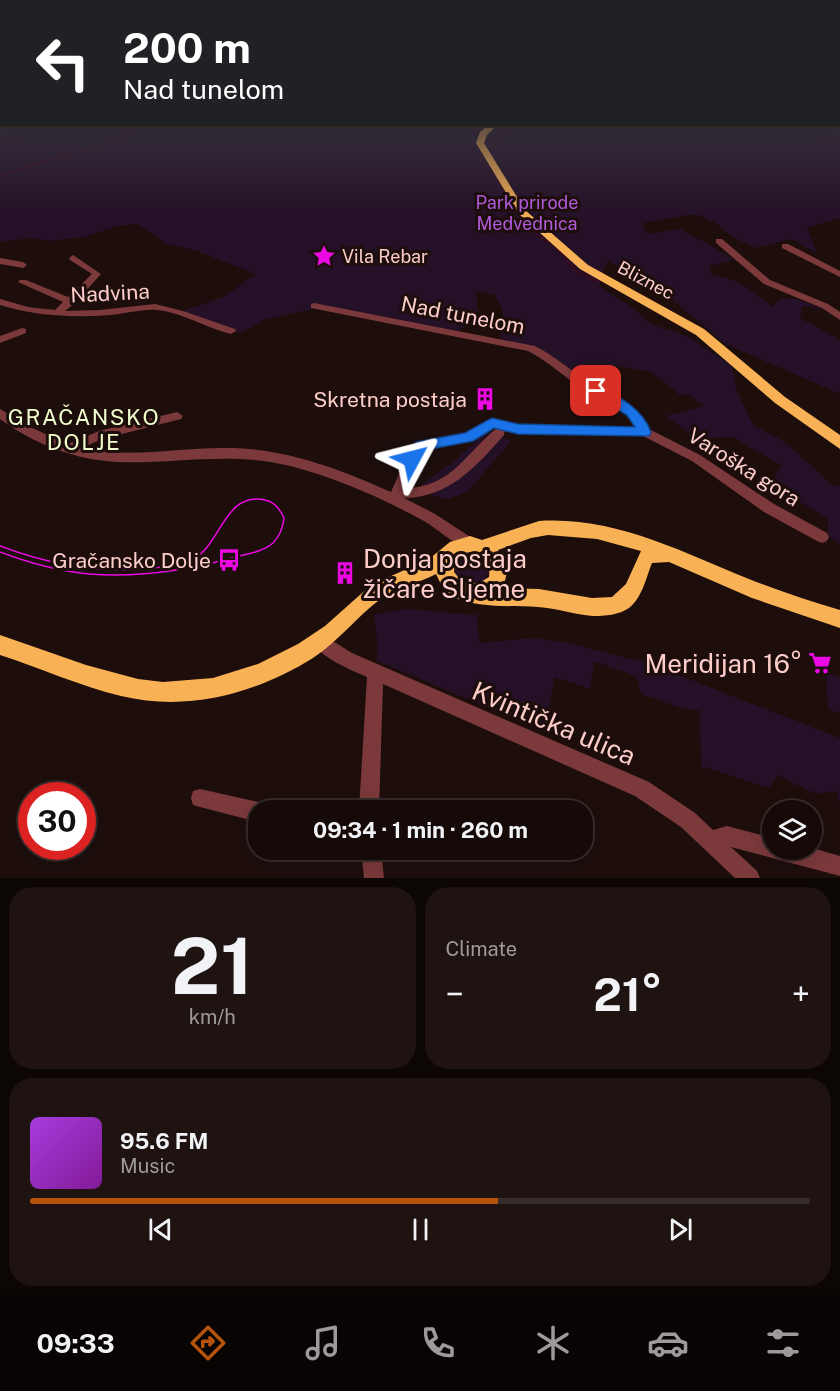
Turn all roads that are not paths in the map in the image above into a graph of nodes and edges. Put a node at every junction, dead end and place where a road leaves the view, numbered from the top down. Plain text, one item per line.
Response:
1 (482, 137) edge
2 (719, 241) dead end
3 (785, 246) dead end
4 (74, 258) dead end
5 (0, 261) edge
6 (23, 265) dead end
7 (840, 274) edge
8 (23, 282) dead end
9 (70, 302) junction
10 (0, 303) edge
11 (314, 306) dead end
12 (58, 313) junction
13 (840, 316) edge
14 (22, 331) dead end
15 (231, 332) dead end
16 (1, 338) edge
17 (0, 413) edge
18 (177, 416) dead end
19 (500, 432) dead end
20 (644, 432) junction
21 (840, 443) edge
22 (70, 448) junction
23 (395, 496) junction
24 (438, 524) junction
25 (822, 537) dead end
26 (630, 539) junction
27 (476, 545) junction
28 (447, 555) junction
29 (673, 556) junction
30 (641, 563) junction
31 (410, 579) junction
32 (450, 584) junction
33 (475, 593) junction
34 (840, 619) edge
35 (320, 641) junction
36 (2, 648) edge
37 (375, 672) junction
38 (200, 798) dead end
39 (369, 800) edge
40 (248, 810) edge
41 (710, 840) junction
42 (762, 845) edge
43 (372, 860) edge
44 (818, 860) edge
45 (840, 866) edge
46 (374, 878) edge
47 (750, 878) edge

1 - 21 main road, Bliznec
2 - 13 street
3 - 7 street
4 - 9 street, Nadvina
5 - 6 street
8 - 9 street, Nadvina
9 - 12 street, Nadvina
10 - 12 street, Nadvina
11 - 20 street, Nad tunelom
12 - 15 street, Nadvina
14 - 16 street
17 - 22 street
18 - 22 street
19 - 23 street
20 - 23 street
20 - 25 street, Varoška gora
22 - 23 street
23 - 24 street
24 - 27 street
24 - 28 street
26 - 27 main road
26 - 29 main road
26 - 30 main road
27 - 28 main road
27 - 33 main road
28 - 31 main road
28 - 32 main road
29 - 30 main road
29 - 34 main road
30 - 33 main road
31 - 32 main road
31 - 35 main road
32 - 33 main road
35 - 36 main road
35 - 37 street, Kvintička ulica
37 - 39 street
37 - 41 street, Kvintička ulica
38 - 40 street
41 - 42 street
41 - 47 street, Kvintička ulica
43 - 46 street
44 - 45 street

